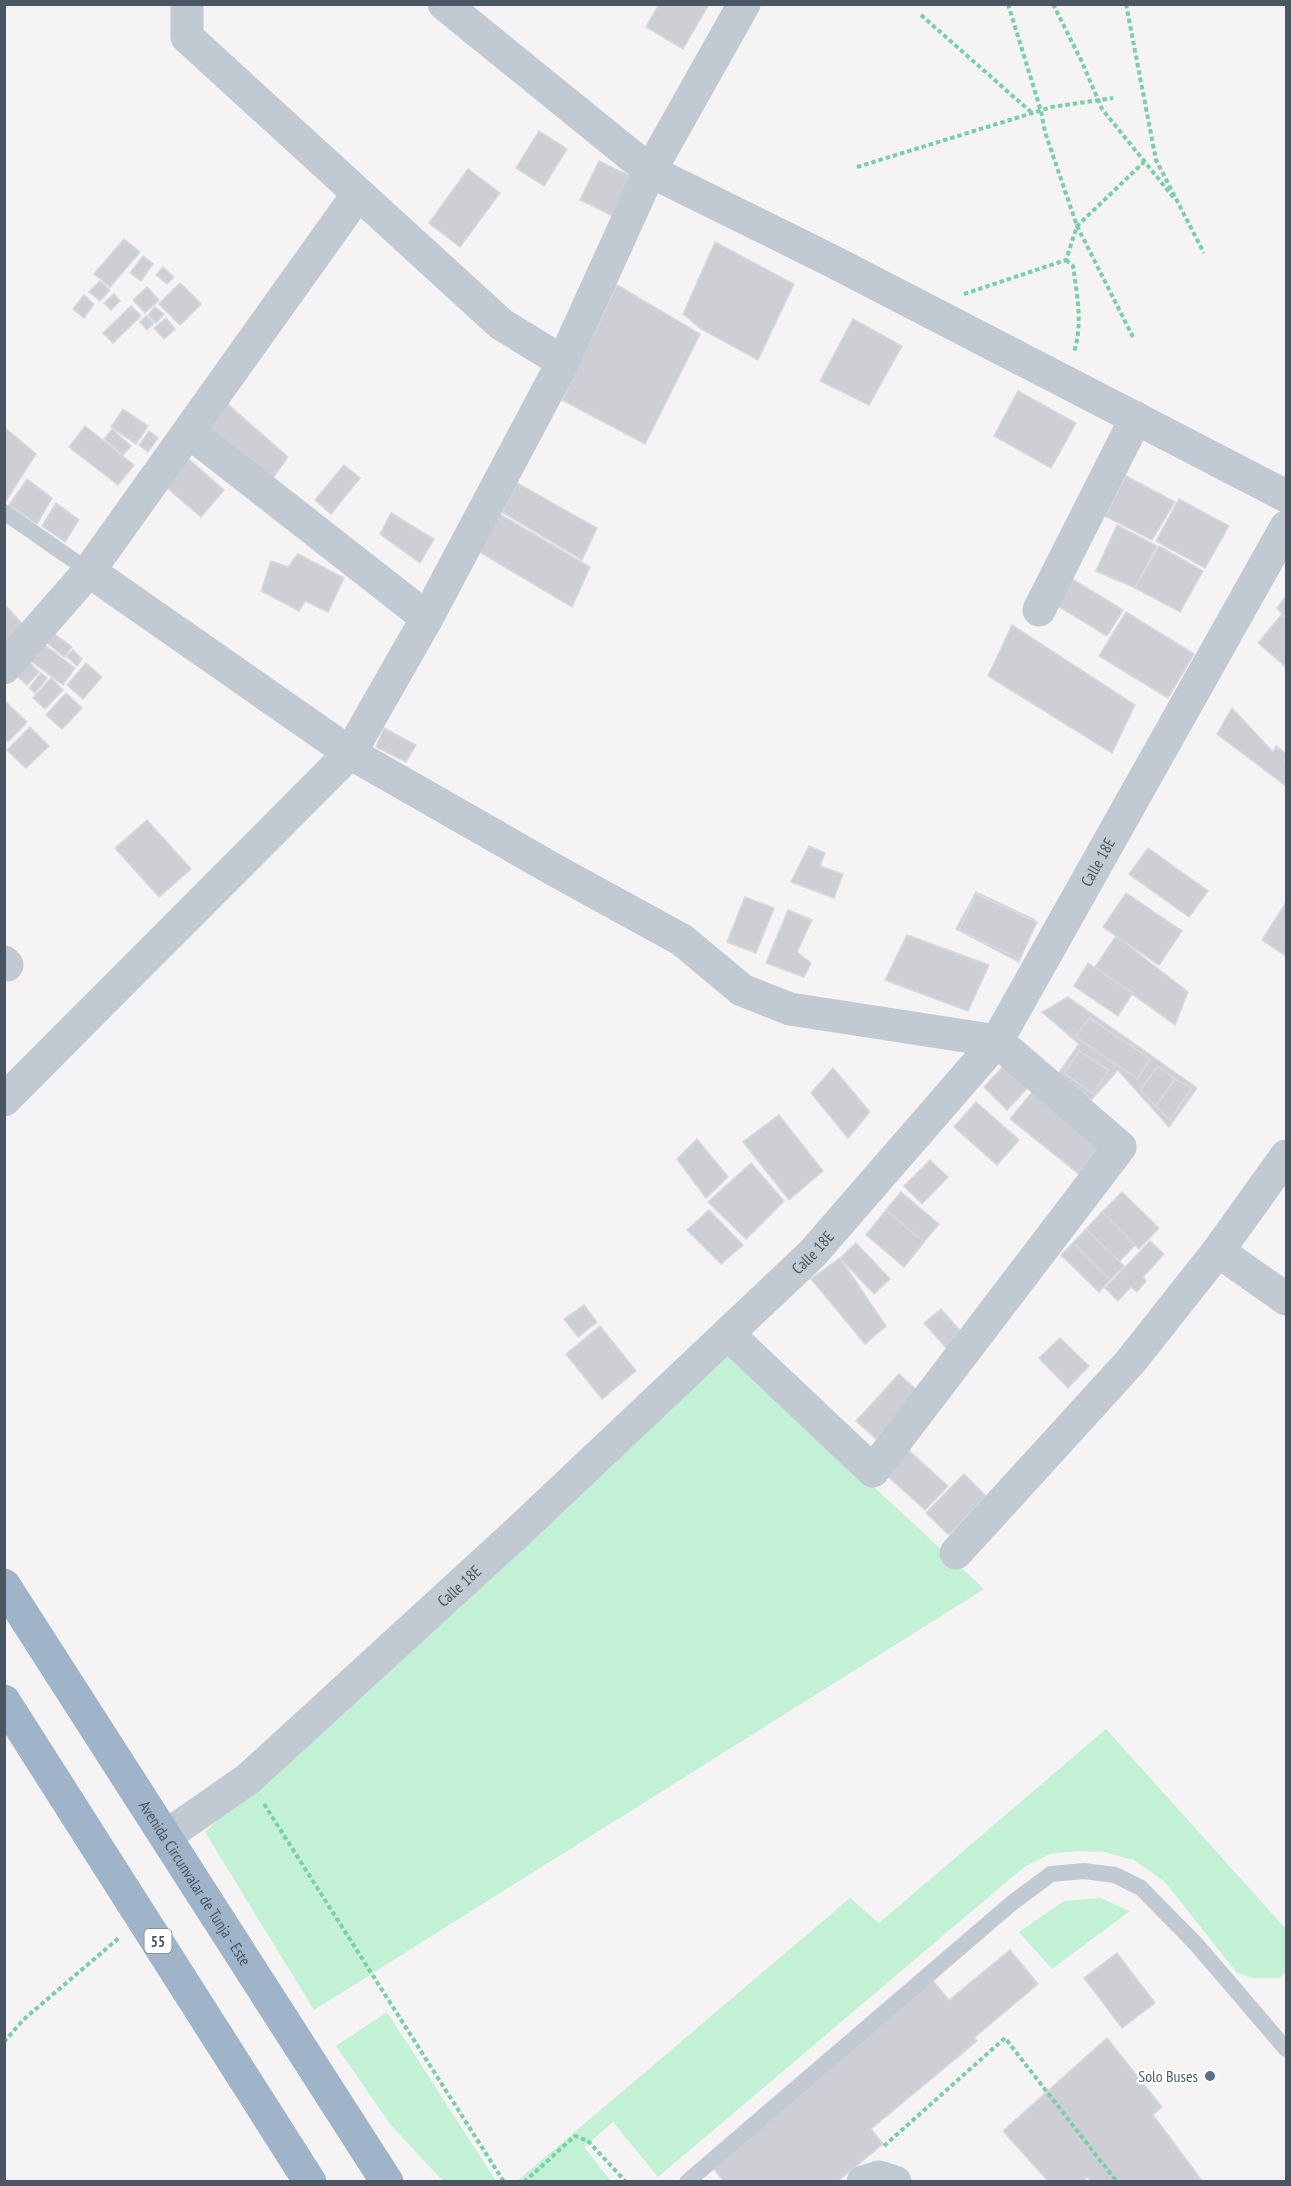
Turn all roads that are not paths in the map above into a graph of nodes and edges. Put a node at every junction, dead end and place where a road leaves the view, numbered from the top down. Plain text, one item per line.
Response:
1 (187, 4) edge
2 (444, 4) edge
3 (744, 4) edge
4 (650, 171) junction
5 (358, 194) junction
6 (563, 362) junction
7 (1136, 418) junction
8 (189, 432) junction
9 (1287, 495) edge
10 (4, 512) edge
11 (1287, 527) edge
12 (89, 571) junction
13 (1039, 610) dead end
14 (427, 618) junction
15 (4, 668) edge
16 (350, 753) junction
17 (997, 1041) junction
18 (4, 1100) edge
19 (1287, 1156) edge
20 (1218, 1251) junction
21 (1287, 1299) edge
22 (728, 1334) junction
23 (956, 1553) dead end
24 (4, 1585) edge
25 (4, 1701) edge
26 (166, 1836) junction
27 (1287, 2049) edge
28 (310, 2181) edge
29 (387, 2181) edge
30 (687, 2181) edge
31 (863, 2181) edge
32 (895, 2181) edge

1 - 5 street
2 - 4 street
3 - 4 street
4 - 6 street
4 - 7 street
5 - 6 street
5 - 8 street
6 - 14 street
7 - 9 street
7 - 13 street
8 - 12 street
8 - 14 street
10 - 12 lane
11 - 17 street, Calle 18E
12 - 15 street
12 - 16 street
14 - 16 street
16 - 17 street
16 - 18 street
17 - 22 street, Calle 18E
17 - 22 street
19 - 20 street
20 - 21 street
20 - 23 street
22 - 26 street, Calle 18E
24 - 26 highway, Avenida Circunvalar de Tunja - Este
25 - 28 highway, 55
26 - 29 highway, Avenida Circunvalar de Tunja - Este
27 - 30 lane
31 - 32 street

